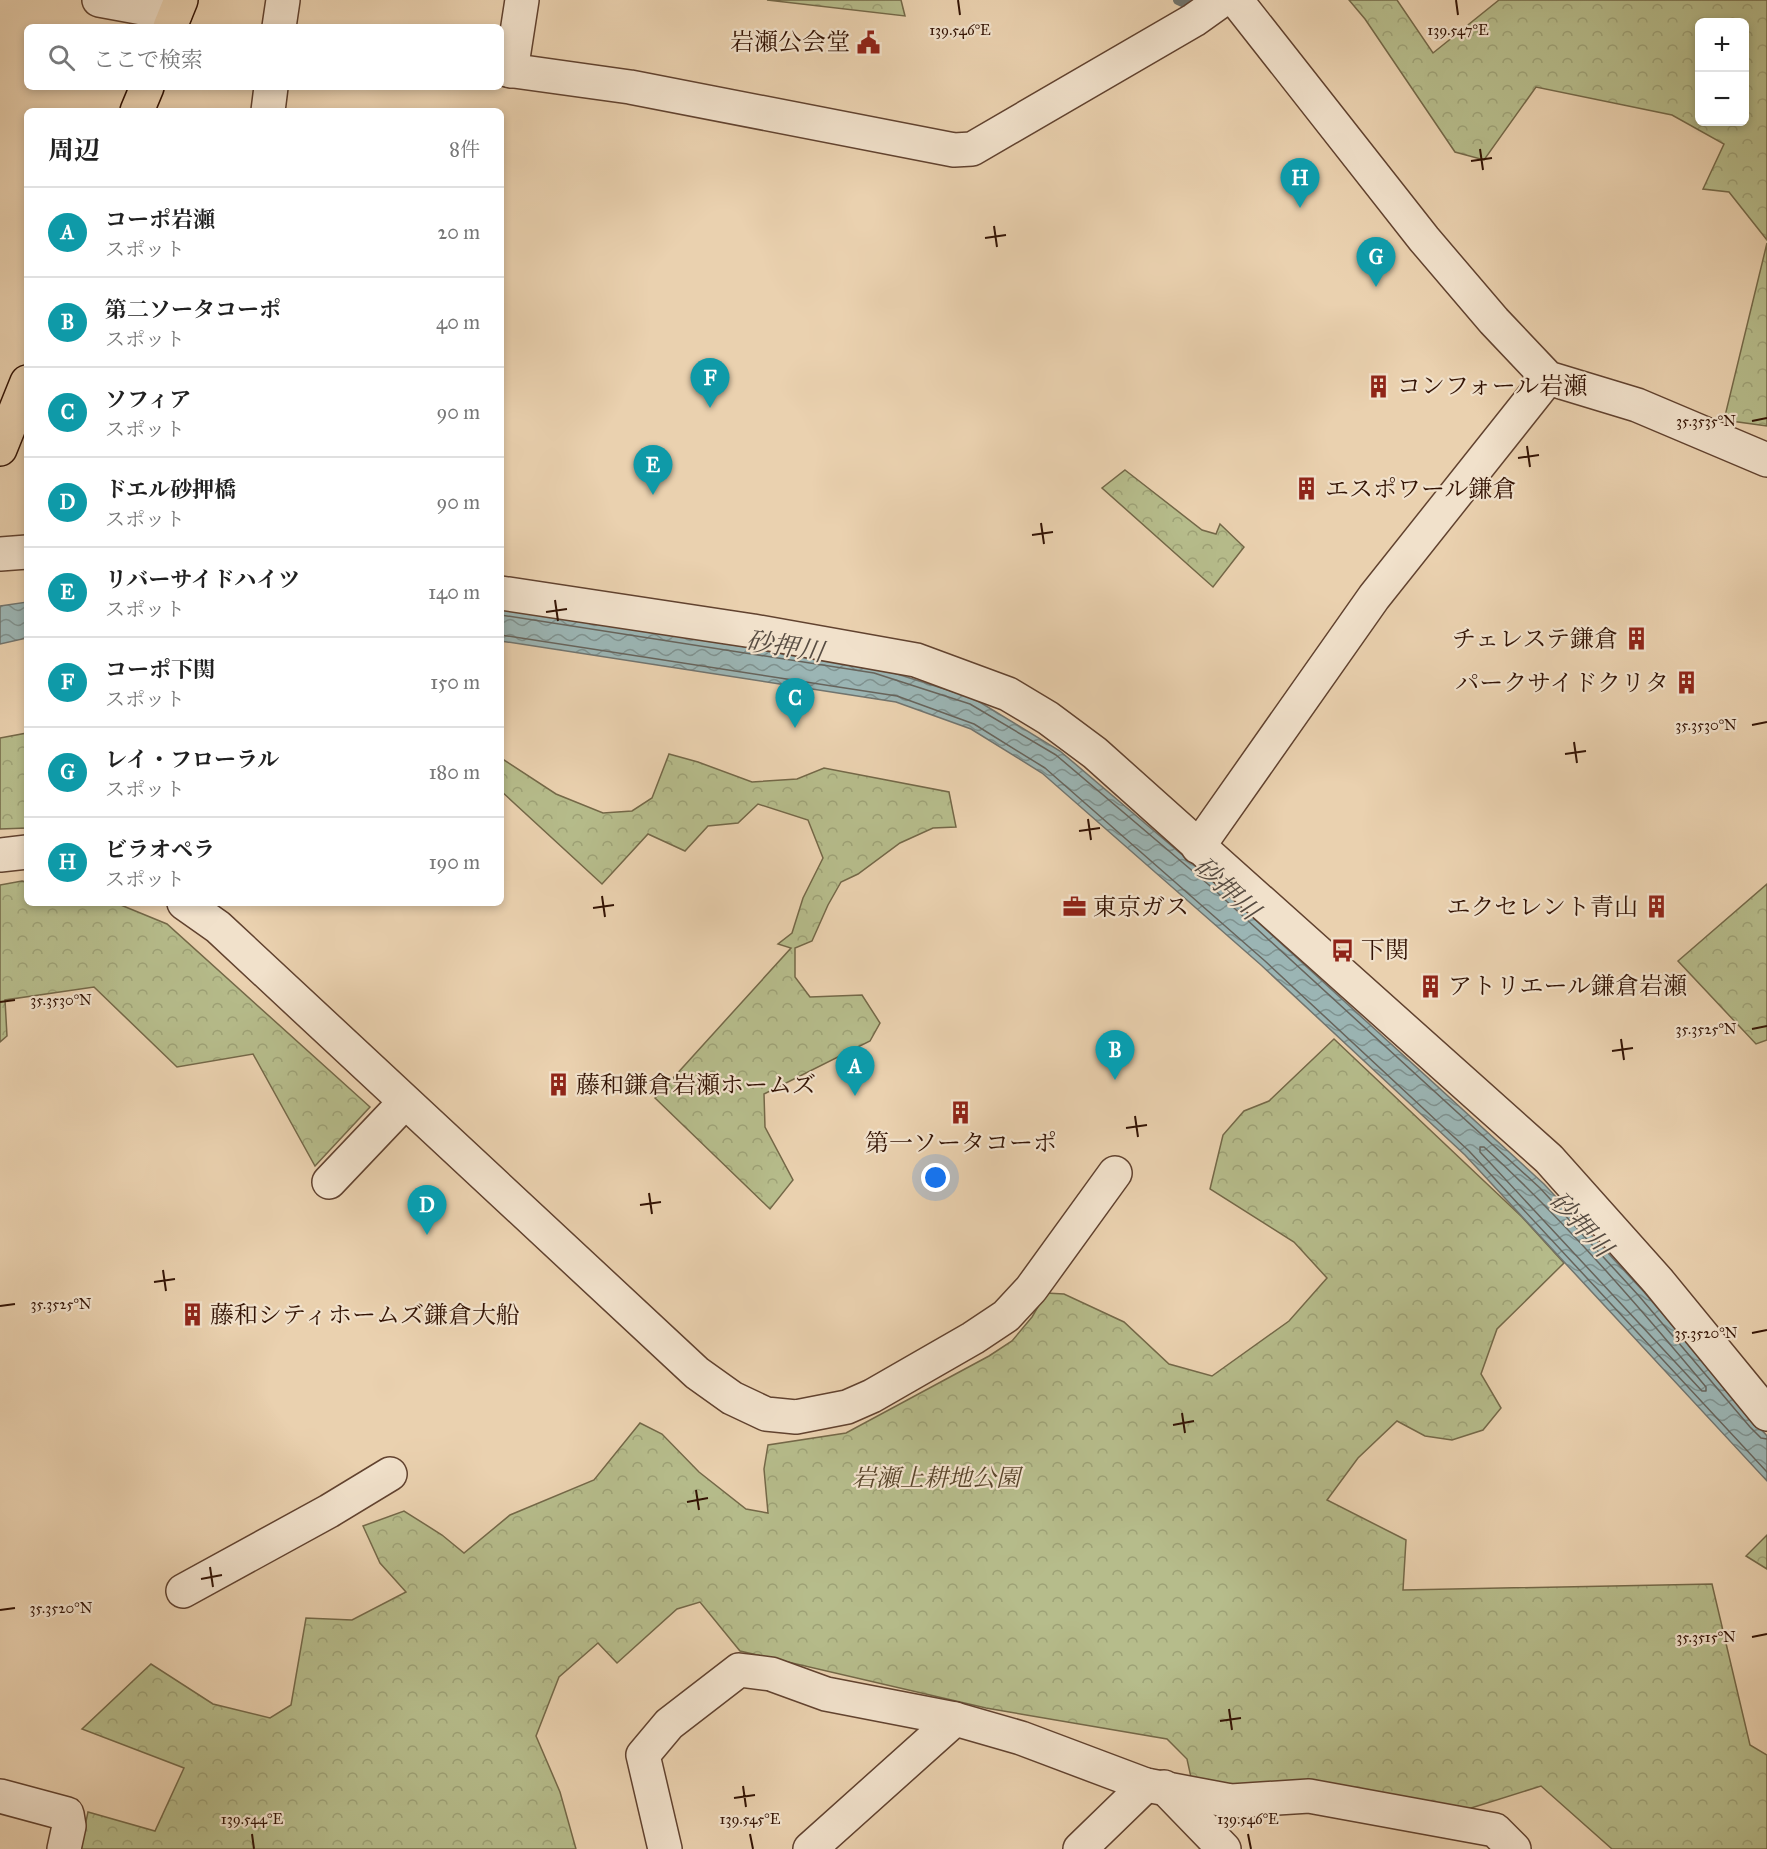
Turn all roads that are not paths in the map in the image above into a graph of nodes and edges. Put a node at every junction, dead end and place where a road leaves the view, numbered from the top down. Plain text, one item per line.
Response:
1 (99, 0) edge
2 (283, 0) edge
3 (522, 0) edge
4 (1222, 0) edge
5 (1236, 0) edge
6 (176, 14) edge
7 (279, 24) edge
8 (506, 70) edge
9 (146, 90) edge
10 (271, 90) edge
11 (138, 108) edge
12 (268, 108) edge
13 (1548, 378) junction
14 (24, 389) edge
15 (0, 449) edge
16 (1767, 460) edge
17 (24, 552) edge
18 (0, 554) edge
19 (504, 593) edge
20 (1198, 847) junction
21 (24, 852) edge
22 (0, 855) edge
23 (190, 906) edge
24 (405, 1102) junction
25 (1115, 1173) dead end
26 (329, 1182) dead end
27 (1767, 1414) edge
28 (390, 1474) dead end
29 (183, 1591) dead end
30 (955, 1719) junction
31 (1155, 1786) junction
32 (0, 1796) edge
33 (64, 1849) edge
34 (664, 1849) edge
35 (810, 1849) edge
36 (1080, 1849) edge
37 (1224, 1849) edge
38 (1514, 1849) edge

1 - 6 street
2 - 7 street
3 - 8 street
4 - 8 street
5 - 13 street
9 - 11 main road
10 - 12 street
13 - 16 street
13 - 20 street
14 - 15 main road
17 - 18 street
19 - 20 street
20 - 27 street
21 - 22 street
23 - 24 street
24 - 25 street
24 - 26 street
28 - 29 street
30 - 31 street
30 - 34 street
30 - 35 street
31 - 36 street
31 - 37 street
31 - 38 street
32 - 33 street

